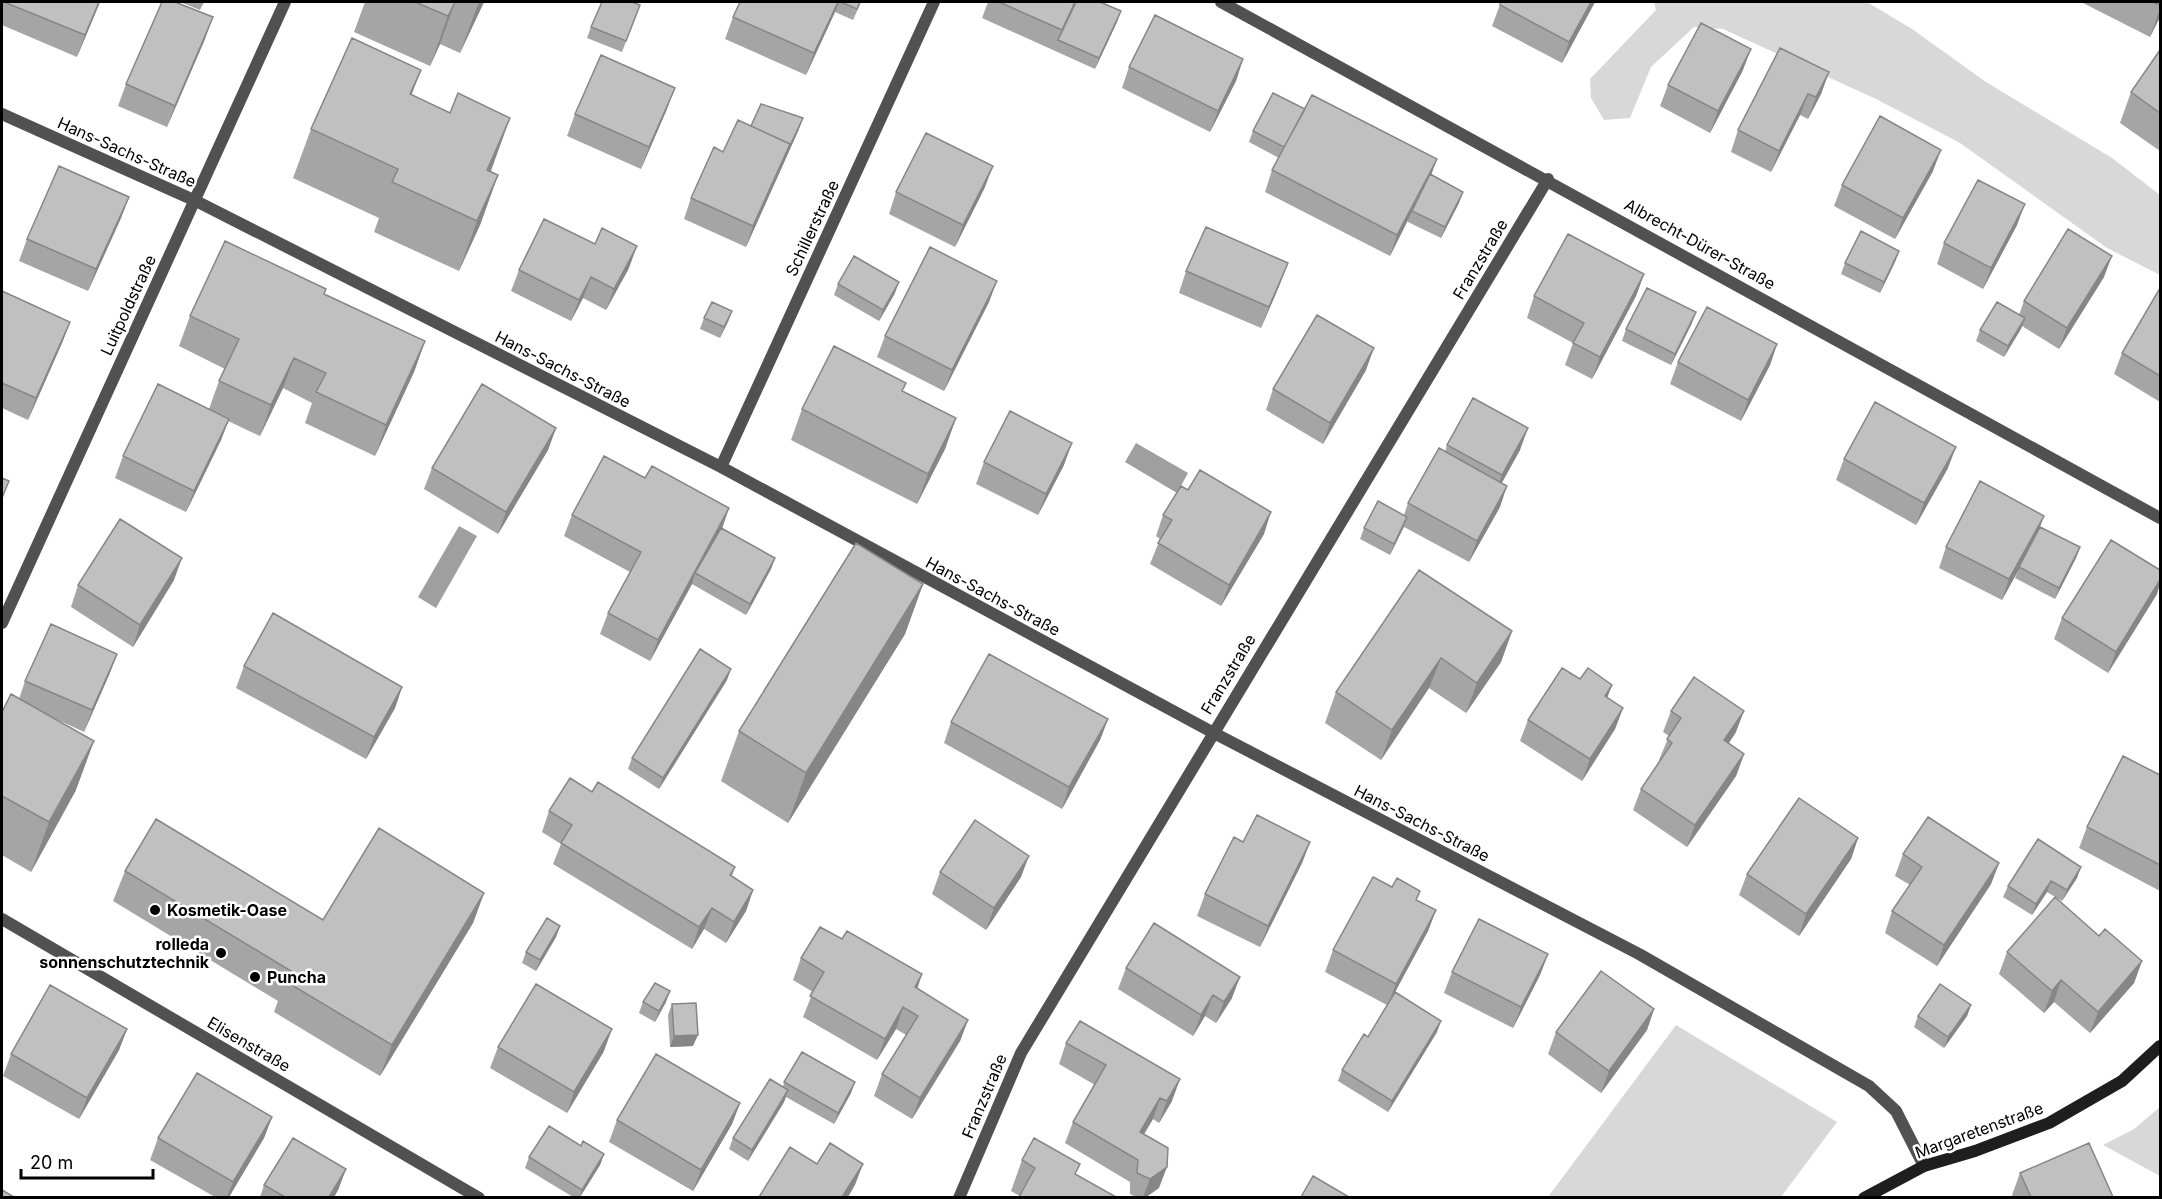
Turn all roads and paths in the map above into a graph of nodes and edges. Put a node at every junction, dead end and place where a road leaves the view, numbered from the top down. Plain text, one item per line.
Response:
1 (285, 2) edge
2 (934, 2) edge
3 (1221, 2) edge
4 (2, 114) edge
5 (1548, 179) junction
6 (196, 201) junction
7 (720, 467) junction
8 (2160, 518) edge
9 (2, 623) edge
10 (1212, 732) junction
11 (2, 919) edge
12 (2160, 1046) edge
13 (1924, 1166) junction
14 (479, 1197) edge
15 (958, 1197) edge
16 (1864, 1197) edge

1 - 6 street, Luitpoldstraße
2 - 7 street, Schillerstraße
3 - 5 street, Albrecht-Dürer-Straße
4 - 6 street, Hans-Sachs-Straße
5 - 8 street, Albrecht-Dürer-Straße
5 - 10 street, Franzstraße
6 - 7 street, Hans-Sachs-Straße
6 - 9 street, Luitpoldstraße
7 - 10 street, Hans-Sachs-Straße
10 - 13 street, Hans-Sachs-Straße
10 - 15 street, Franzstraße
11 - 14 street, Elisenstraße
12 - 13 street, Margaretenstraße
13 - 16 street, Margaretenstraße

